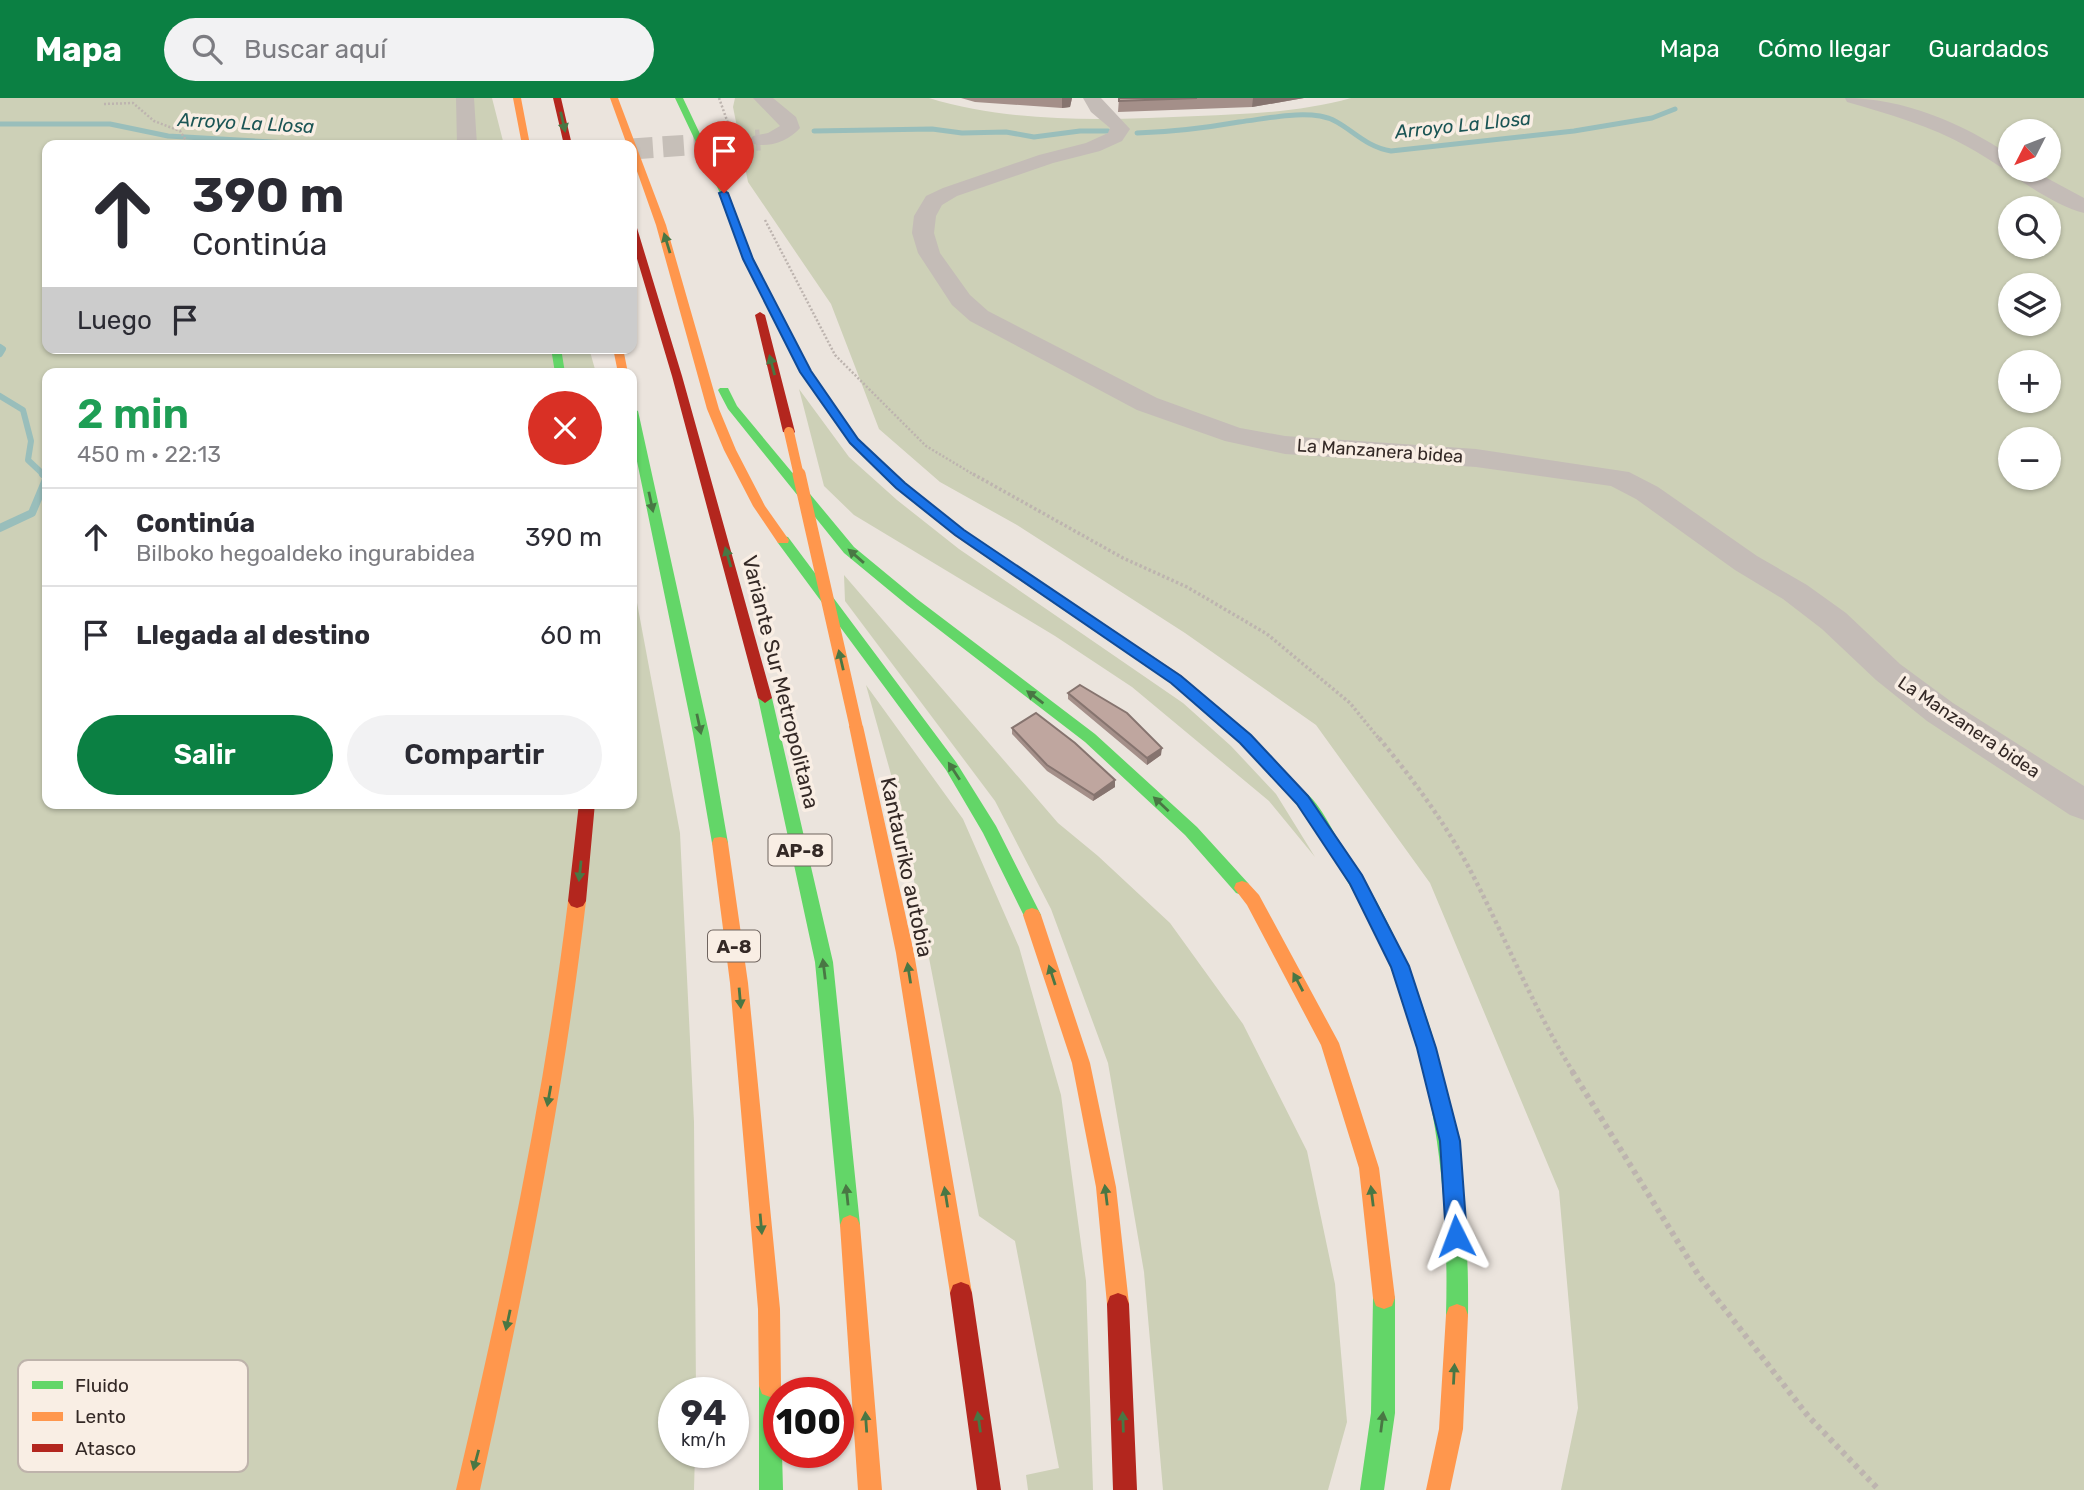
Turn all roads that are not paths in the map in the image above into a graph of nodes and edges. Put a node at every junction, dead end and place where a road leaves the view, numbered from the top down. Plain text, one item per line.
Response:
1 (465, 98) edge
2 (517, 98) edge
3 (557, 98) edge
4 (614, 98) edge
5 (679, 98) edge
6 (762, 98) tunnel mouth
7 (1092, 98) edge
8 (1854, 98) edge
9 (467, 140) edge
10 (525, 140) edge
11 (567, 140) edge
12 (630, 140) edge
13 (760, 140) tunnel mouth
14 (1998, 156) edge
15 (637, 159) edge
16 (2039, 182) edge
17 (2084, 207) edge
18 (637, 244) edge
19 (748, 259) junction
20 (687, 309) junction
21 (637, 434) edge
22 (2084, 804) edge
23 (585, 809) edge
24 (468, 1490) edge
25 (771, 1490) edge
26 (870, 1490) edge
27 (989, 1490) edge
28 (1125, 1490) edge
29 (1372, 1490) edge
30 (1438, 1490) edge

1 - 9 street
2 - 10 highway
3 -> 11 highway
12 -> 4 highway
5 - 19 highway
6 - 13 street
7 - 22 street, La Manzanera bidea
8 - 14 street
20 -> 15 highway
16 - 17 street
26 -> 18 highway, Variante Sur Metropolitana / AP-8
27 -> 19 highway, Kantauriko autobia, bridge
30 -> 19 highway
28 -> 20 highway
29 -> 20 highway
21 -> 25 highway, A-8
23 -> 24 highway

